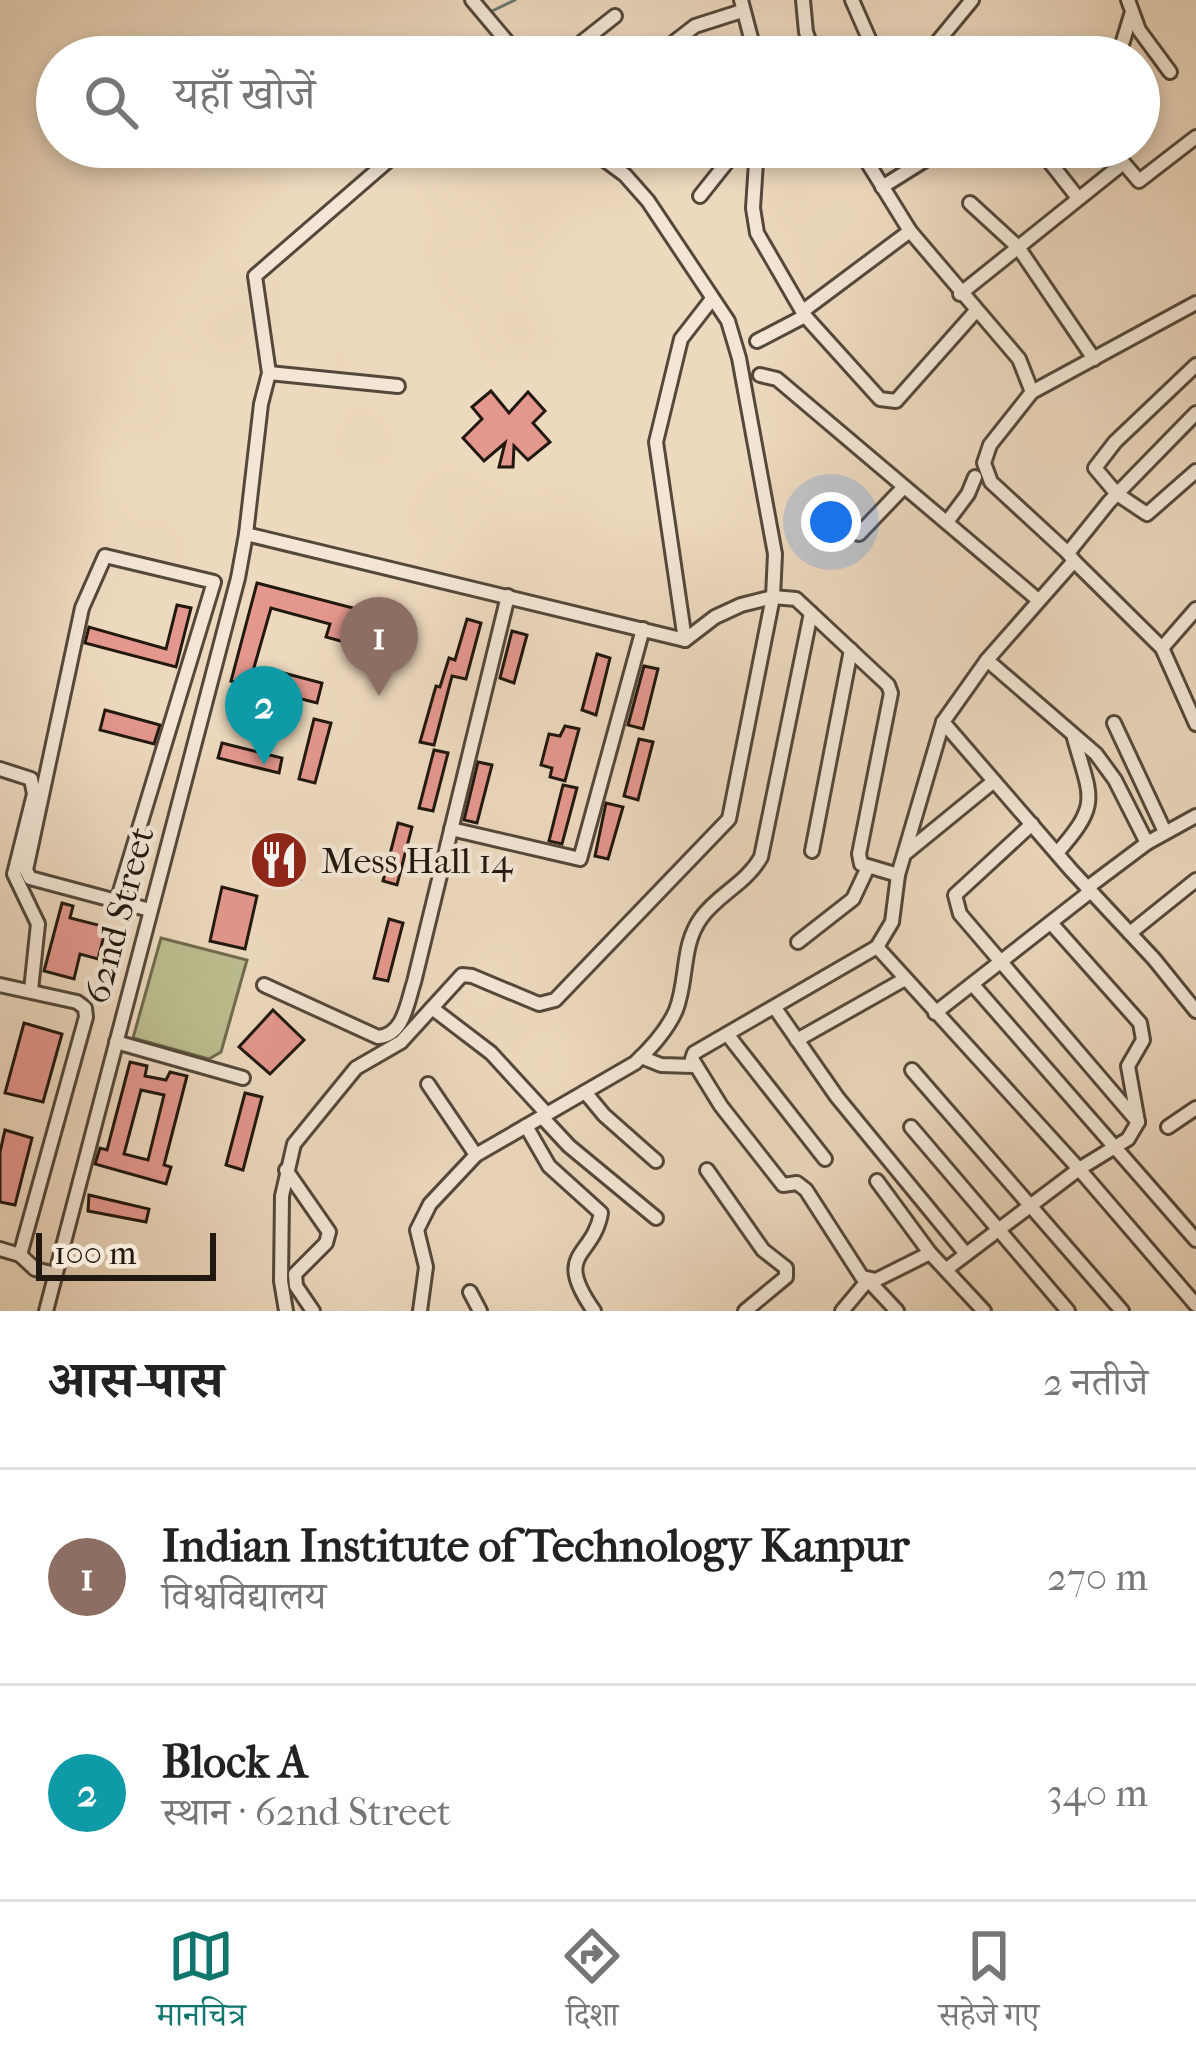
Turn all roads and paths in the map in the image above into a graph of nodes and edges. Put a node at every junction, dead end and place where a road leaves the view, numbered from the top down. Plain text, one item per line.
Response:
1 (803, 0) edge
2 (851, 0) edge
3 (972, 0) edge
4 (742, 5) edge
5 (477, 6) edge
6 (1130, 7) edge
7 (615, 16) dead end
8 (500, 36) edge
9 (590, 36) edge
10 (682, 36) edge
11 (750, 36) edge
12 (807, 36) edge
13 (868, 36) edge
14 (942, 36) edge
15 (1148, 36) edge
16 (1160, 56) edge
17 (1170, 72) dead end
18 (1196, 137) edge
19 (1160, 166) edge
20 (380, 168) edge
21 (616, 168) edge
22 (722, 168) edge
23 (756, 168) edge
24 (871, 168) edge
25 (912, 168) edge
26 (1054, 168) edge
27 (1117, 168) edge
28 (1125, 168) edge
29 (1158, 168) edge
30 (882, 187) junction
31 (700, 196) dead end
32 (1078, 198) junction
33 (970, 203) dead end
34 (910, 231) junction
35 (1018, 247) junction
36 (960, 294) junction
37 (712, 299) junction
38 (1196, 303) edge
39 (975, 313) junction
40 (804, 314) junction
41 (758, 340) dead end
42 (1094, 359) junction
43 (1196, 364) edge
44 (269, 373) junction
45 (760, 375) dead end
46 (398, 386) dead end
47 (1032, 392) junction
48 (1196, 413) edge
49 (1196, 471) edge
50 (975, 477) dead end
51 (904, 488) junction
52 (1117, 494) junction
53 (947, 521) junction
54 (247, 534) junction
55 (859, 534) dead end
56 (1071, 557) junction
57 (508, 596) junction
58 (773, 597) junction
59 (1037, 599) junction
60 (1196, 609) edge
61 (811, 613) junction
62 (643, 629) junction
63 (685, 640) junction
64 (1162, 648) junction
65 (851, 650) junction
66 (987, 660) junction
67 (1191, 703) edge
68 (943, 722) junction
69 (1114, 723) dead end
70 (1196, 724) edge
71 (1073, 737) junction
72 (0, 769) edge
73 (994, 781) junction
74 (1196, 816) edge
75 (1033, 824) junction
76 (451, 829) junction
77 (1165, 832) junction
78 (1147, 843) junction
79 (812, 851) dead end
80 (1057, 853) junction
81 (904, 854) junction
82 (868, 867) junction
83 (898, 875) junction
84 (1196, 880) edge
85 (1089, 890) junction
86 (117, 901) junction
87 (150, 910) junction
88 (1051, 923) junction
89 (1130, 933) junction
90 (798, 942) dead end
91 (877, 947) junction
92 (1002, 962) junction
93 (905, 979) junction
94 (0, 985) edge
95 (264, 985) dead end
96 (974, 986) junction
97 (31, 991) junction
98 (432, 1008) junction
99 (775, 1008) junction
100 (1196, 1012) edge
101 (935, 1013) junction
102 (728, 1034) junction
103 (796, 1040) junction
104 (116, 1042) junction
105 (641, 1057) junction
106 (693, 1066) junction
107 (913, 1070) dead end
108 (243, 1078) dead end
109 (428, 1084) dead end
110 (585, 1092) junction
111 (1196, 1108) edge
112 (544, 1116) junction
113 (1138, 1122) junction
114 (526, 1126) junction
115 (911, 1127) dead end
116 (1168, 1127) dead end
117 (1112, 1147) junction
118 (476, 1155) junction
119 (825, 1159) dead end
120 (656, 1161) dead end
121 (286, 1169) junction
122 (1079, 1169) junction
123 (707, 1170) dead end
124 (877, 1181) dead end
125 (1031, 1206) junction
126 (656, 1218) dead end
127 (1001, 1230) junction
128 (1196, 1240) edge
129 (0, 1250) edge
130 (930, 1253) junction
131 (966, 1254) junction
132 (20, 1255) junction
133 (948, 1268) junction
134 (56, 1274) junction
135 (868, 1280) junction
136 (470, 1292) dead end
137 (1196, 1305) edge
138 (46, 1311) edge
139 (286, 1311) edge
140 (313, 1311) edge
141 (420, 1311) edge
142 (480, 1311) edge
143 (594, 1311) edge
144 (745, 1311) edge
145 (842, 1311) edge
146 (897, 1311) edge
147 (984, 1311) edge
148 (1068, 1311) edge
149 (1122, 1311) edge

1 - 12 street
2 - 13 street
3 - 14 street
4 - 10 street
4 - 11 street
5 - 8 street
6 - 15 street
7 - 9 street
16 - 17 street
18 - 19 street
20 - 44 street, 62nd Street
21 - 37 street
22 - 31 street
23 - 40 street
24 - 30 street
25 - 30 street
26 - 32 street
27 - 32 street
28 - 29 street
30 - 34 street
32 - 35 street
33 - 35 street
34 - 36 street
34 - 40 street
35 - 36 street
35 - 42 street
36 - 39 street
37 - 58 street
37 - 63 street
38 - 42 street
39 - 40 street
39 - 47 street
40 - 41 street
42 - 47 street
43 - 52 street
44 - 46 street
44 - 54 street, 62nd Street
45 - 51 street
47 - 56 street
48 - 52 street
49 - 52 street
50 - 53 street
51 - 53 street
51 - 55 street
52 - 56 street
53 - 59 street
54 - 57 street
54 - 87 street, 62nd Street
56 - 59 street
56 - 64 street
57 - 62 street
57 - 76 street
58 - 61 street
58 - 63 street
58 - 98 street
59 - 66 street
60 - 64 street
61 - 65 street
61 - 105 street
62 - 63 street
62 - 76 street
64 - 67 street
65 - 79 street
65 - 82 street
66 - 68 street
66 - 71 street
67 - 70 street
68 - 73 street
68 - 81 street
69 - 77 street
71 - 78 street
71 - 80 street
72 - 97 street
73 - 75 street
73 - 81 street
74 - 77 street
75 - 80 street
75 - 92 street
76 - 95 street
77 - 78 street
78 - 85 street
80 - 85 street
81 - 83 street
82 - 83 street
82 - 90 street
83 - 91 street
84 - 89 street
85 - 88 street
85 - 89 street
86 - 86 street
86 - 87 street
87 - 104 street, 62nd Street
88 - 92 street
88 - 113 street
89 - 100 street
91 - 93 street
91 - 99 street
92 - 96 street
92 - 113 street
93 - 101 street
93 - 103 street
94 - 97 street
96 - 101 street
96 - 117 street
97 - 132 street
98 - 112 street
98 - 121 street
99 - 102 street
99 - 103 street
101 - 122 street
102 - 106 street
102 - 119 street
103 - 131 street
104 - 108 street
104 - 134 street, 62nd Street
105 - 106 street
105 - 110 street
106 - 135 street
107 - 125 street
109 - 118 street
110 - 112 street
110 - 120 street
111 - 116 street
112 - 114 street
112 - 126 street
113 - 117 street
114 - 118 street
114 - 143 street
115 - 127 street
117 - 122 street
117 - 128 street
118 - 141 street
121 - 139 street
121 - 140 street
122 - 125 street
122 - 137 street
123 - 144 street
124 - 130 street
125 - 127 street
125 - 149 street
127 - 131 street
127 - 148 street
129 - 132 street
130 - 133 street
130 - 135 street
131 - 133 street
132 - 134 street
133 - 147 street
134 - 138 street, 62nd Street
135 - 145 street
135 - 146 street
136 - 142 street

